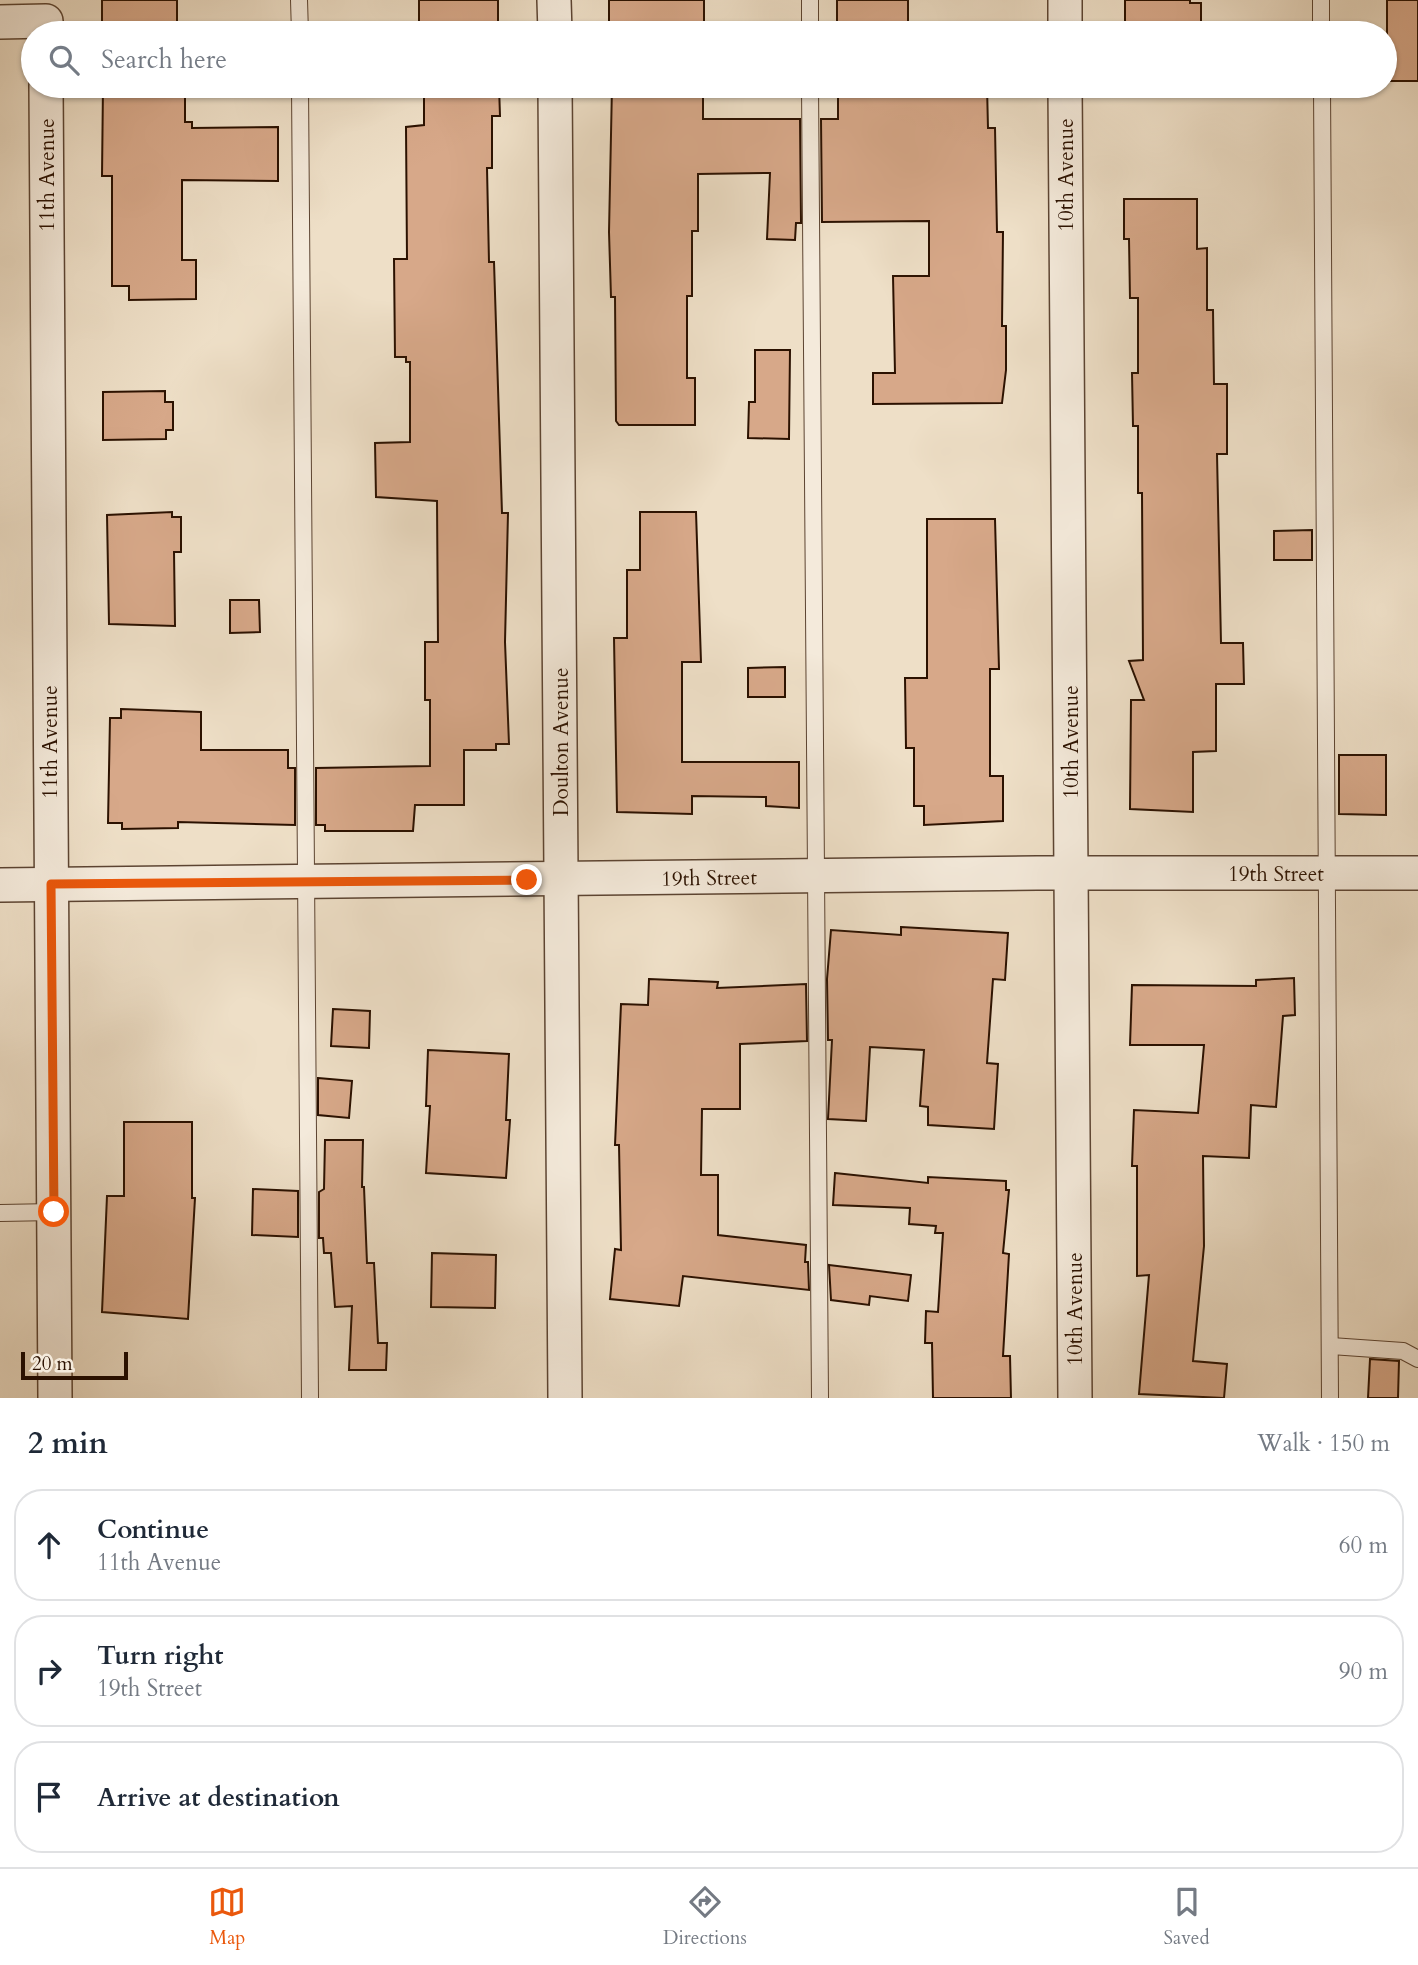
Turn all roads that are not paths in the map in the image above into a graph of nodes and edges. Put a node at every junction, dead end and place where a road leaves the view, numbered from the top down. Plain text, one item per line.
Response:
1 (299, 0) edge
2 (554, 0) edge
3 (810, 0) edge
4 (1065, 0) edge
5 (1321, 0) edge
6 (46, 18) edge
7 (300, 21) edge
8 (555, 21) edge
9 (810, 21) edge
10 (1065, 21) edge
11 (1321, 21) edge
12 (0, 22) edge
13 (46, 98) edge
14 (300, 98) edge
15 (555, 98) edge
16 (810, 98) edge
17 (1065, 98) edge
18 (1322, 98) edge
19 (1328, 873) junction
20 (1418, 873) edge
21 (1071, 874) junction
22 (816, 877) junction
23 (562, 880) junction
24 (307, 881) junction
25 (0, 884) edge
26 (51, 884) junction
27 (54, 1212) junction
28 (0, 1213) edge
29 (1331, 1346) junction
30 (1418, 1359) edge
31 (55, 1398) edge
32 (310, 1398) edge
33 (565, 1398) edge
34 (820, 1398) edge
35 (1075, 1398) edge
36 (1330, 1398) edge

1 - 7 lane
2 - 8 street
3 - 9 lane
4 - 10 street
5 - 11 lane
6 - 12 street
13 - 26 street, 11th Avenue
14 - 24 lane
15 - 23 street, Doulton Avenue
16 - 22 lane
17 - 21 street, 10th Avenue
18 - 19 lane
19 - 20 street, 19th Street
19 - 21 street, 19th Street
19 - 29 lane
21 - 22 street, 19th Street
21 - 35 street, 10th Avenue
22 - 23 street, 19th Street
22 - 34 lane
23 - 24 street, 19th Street
23 - 33 street, Doulton Avenue
24 - 26 street, 19th Street
24 - 32 lane
25 - 26 street, 19th Street
26 - 27 street, 11th Avenue
27 - 28 lane
27 - 31 street, 11th Avenue
29 - 30 lane
29 - 36 lane

